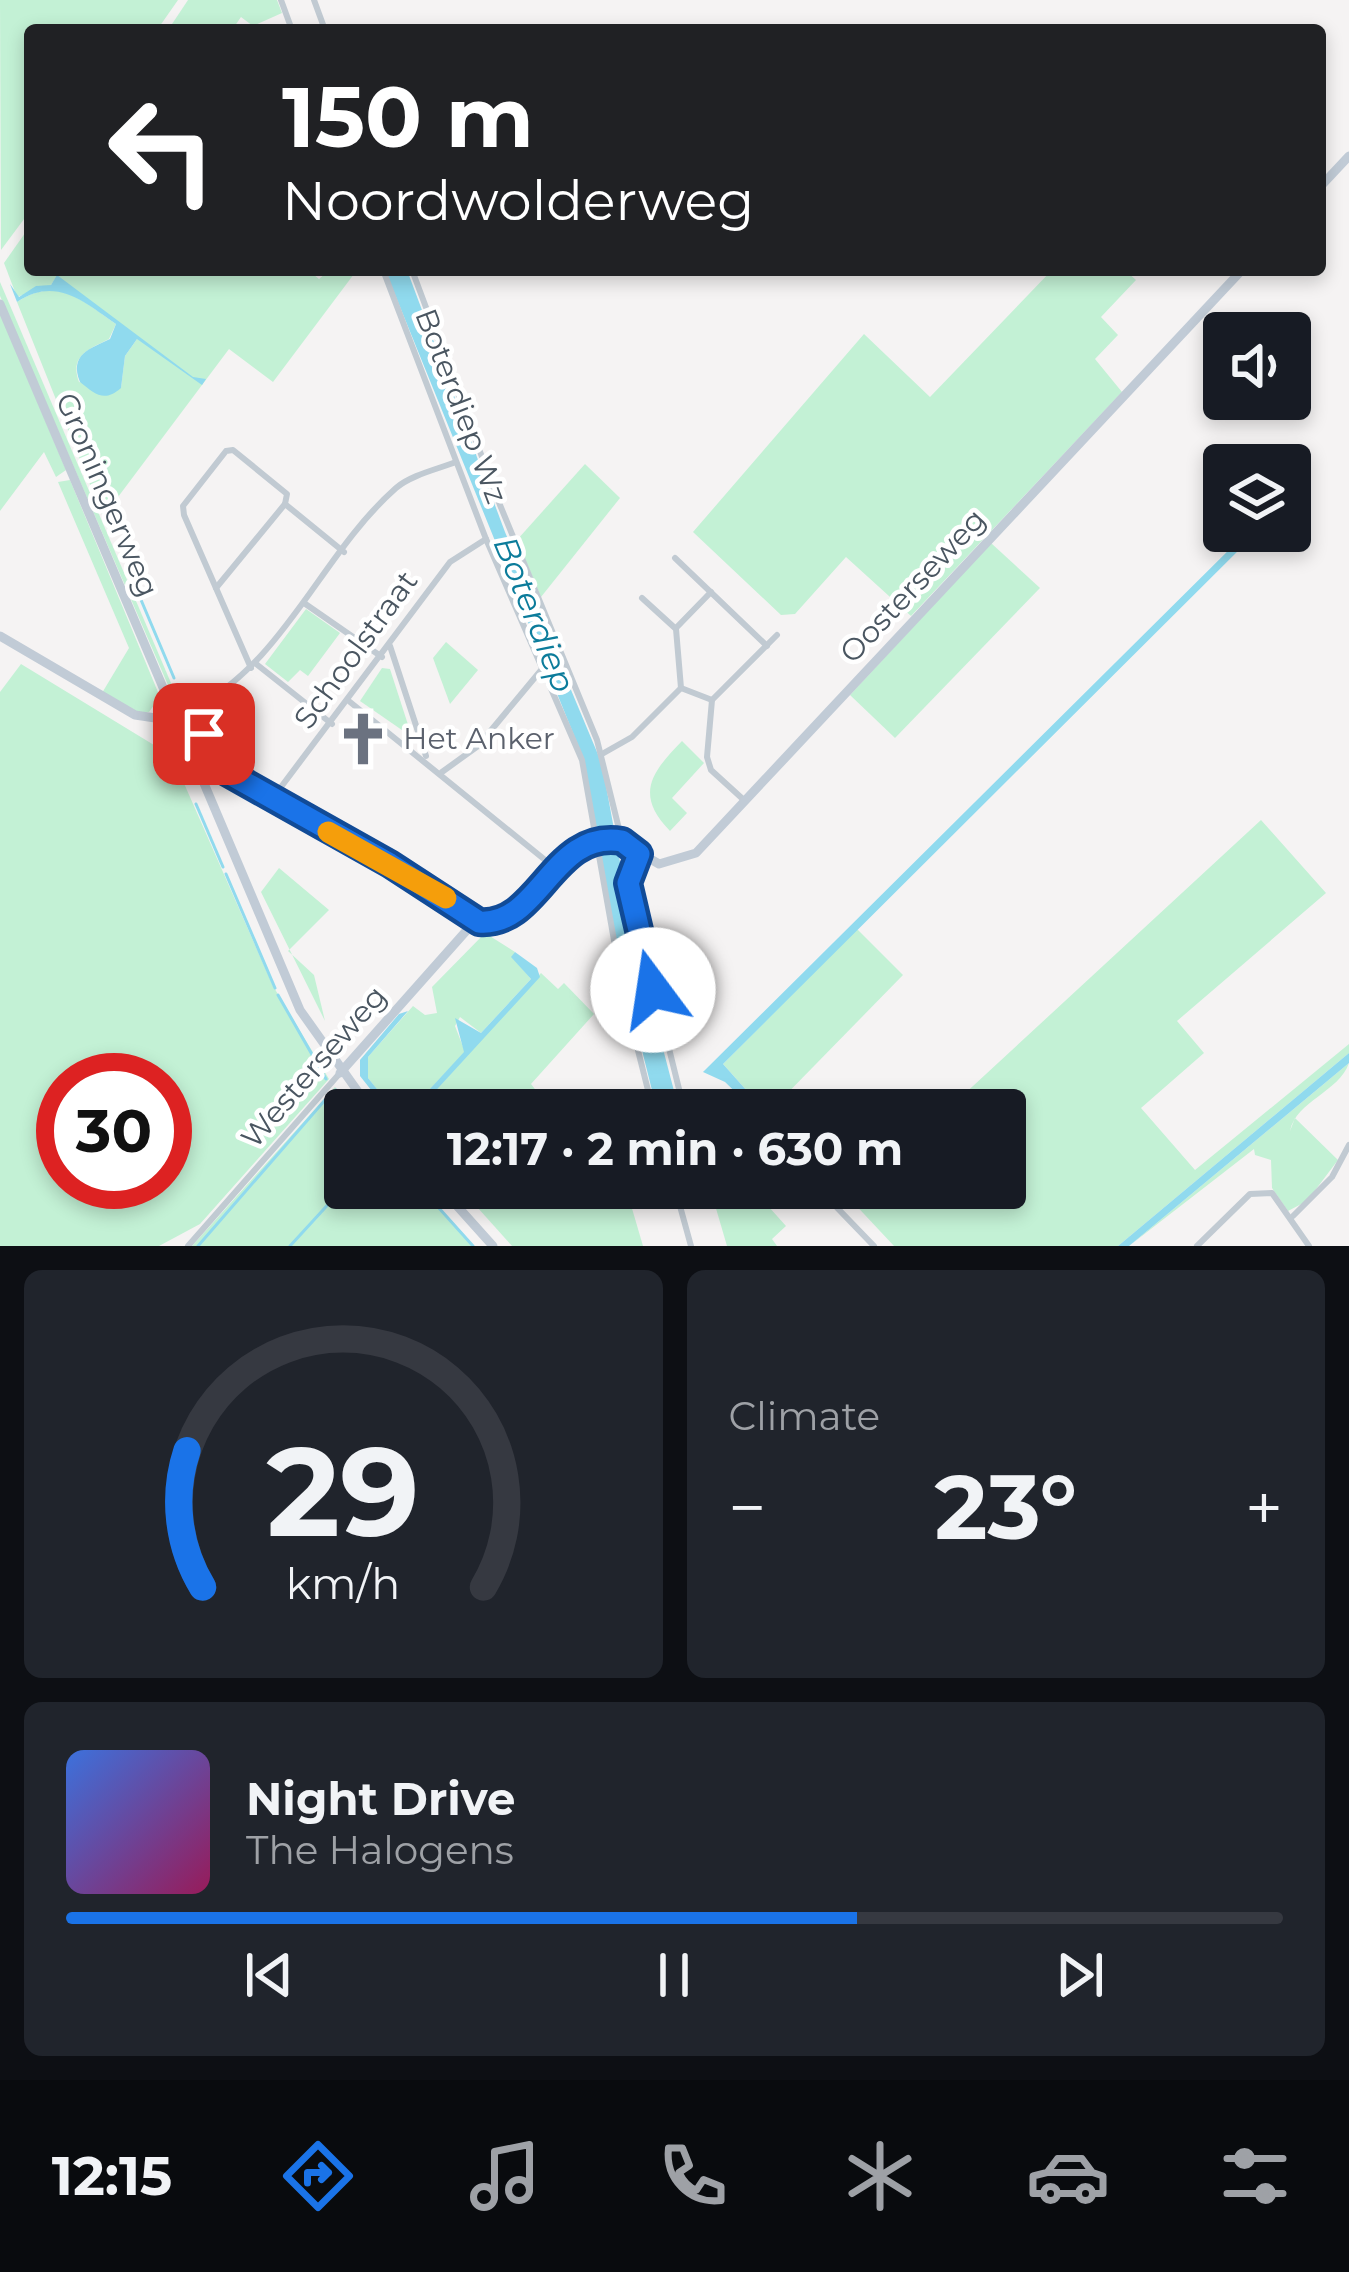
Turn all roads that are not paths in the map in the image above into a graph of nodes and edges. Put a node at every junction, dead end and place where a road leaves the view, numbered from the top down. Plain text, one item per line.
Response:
1 (1349, 156) edge
2 (1326, 181) edge
3 (385, 276) edge
4 (414, 276) edge
5 (1236, 276) edge
6 (0, 304) edge
7 (456, 462) junction
8 (286, 504) junction
9 (486, 539) junction
10 (344, 552) junction
11 (675, 558) dead end
12 (216, 588) junction
13 (711, 592) junction
14 (642, 598) dead end
15 (304, 603) junction
16 (676, 629) junction
17 (778, 635) dead end
18 (0, 636) edge
19 (390, 646) junction
20 (767, 646) junction
21 (382, 657) junction
22 (253, 665) junction
23 (542, 669) junction
24 (681, 688) junction
25 (712, 700) junction
26 (350, 702) junction
27 (170, 704) junction
28 (188, 712) junction
29 (162, 719) junction
30 (332, 724) junction
31 (181, 729) junction
32 (204, 734) dead end
33 (602, 754) junction
34 (427, 760) junction
35 (442, 772) junction
36 (272, 799) junction
37 (745, 801) junction
38 (619, 840) junction
39 (594, 843) junction
40 (639, 854) junction
41 (554, 868) junction
42 (479, 922) junction
43 (340, 1073) junction
44 (353, 1089) edge
45 (648, 1089) edge
46 (679, 1089) edge
47 (1349, 1145) edge
48 (460, 1209) edge
49 (681, 1209) edge
50 (838, 1209) edge
51 (1293, 1216) junction
52 (188, 1246) edge
53 (494, 1246) edge
54 (691, 1246) edge
55 (874, 1246) edge
56 (1197, 1246) edge
57 (1309, 1246) edge

1 - 2 street
3 - 7 street, Boterdiep Wz
4 - 33 street
5 - 37 street, Oosterseweg
6 - 27 street, Groningerweg
7 - 9 street, Boterdiep Wz
7 - 10 street
8 - 10 street
8 - 12 street
8 - 12 street
9 - 19 street, Schoolstraat
9 - 23 street, Boterdiep Wz
10 - 15 street
11 - 13 street
12 - 22 street
13 - 16 street
13 - 20 street
14 - 16 street
15 - 21 street
15 - 22 street
16 - 24 street
17 - 20 street
18 - 29 street
19 - 21 street, Schoolstraat
19 - 34 street
20 - 25 street
21 - 26 street, Schoolstraat
22 - 28 street
22 - 30 street
23 - 35 street
23 - 39 street, Boterdiep Wz
24 - 25 street
24 - 33 street
25 - 37 street
26 - 30 street, Schoolstraat
26 - 34 street
27 - 28 street
27 - 29 street
28 - 31 street
29 - 31 street
30 - 36 street, Schoolstraat
31 - 43 street
32 - 36 street
33 - 38 street
34 - 35 street
35 - 41 street
36 - 42 street
37 - 40 street, Oosterseweg
38 - 39 street
38 - 40 street
39 - 41 street, Westerseweg
39 - 45 street, Boterdiep Wz
40 - 46 street
41 - 42 street, Westerseweg
42 - 43 street, Westerseweg
43 - 44 street
43 - 52 street, Westerseweg
47 - 51 street
48 - 53 street
49 - 54 street
50 - 55 street
51 - 56 street
51 - 57 street

